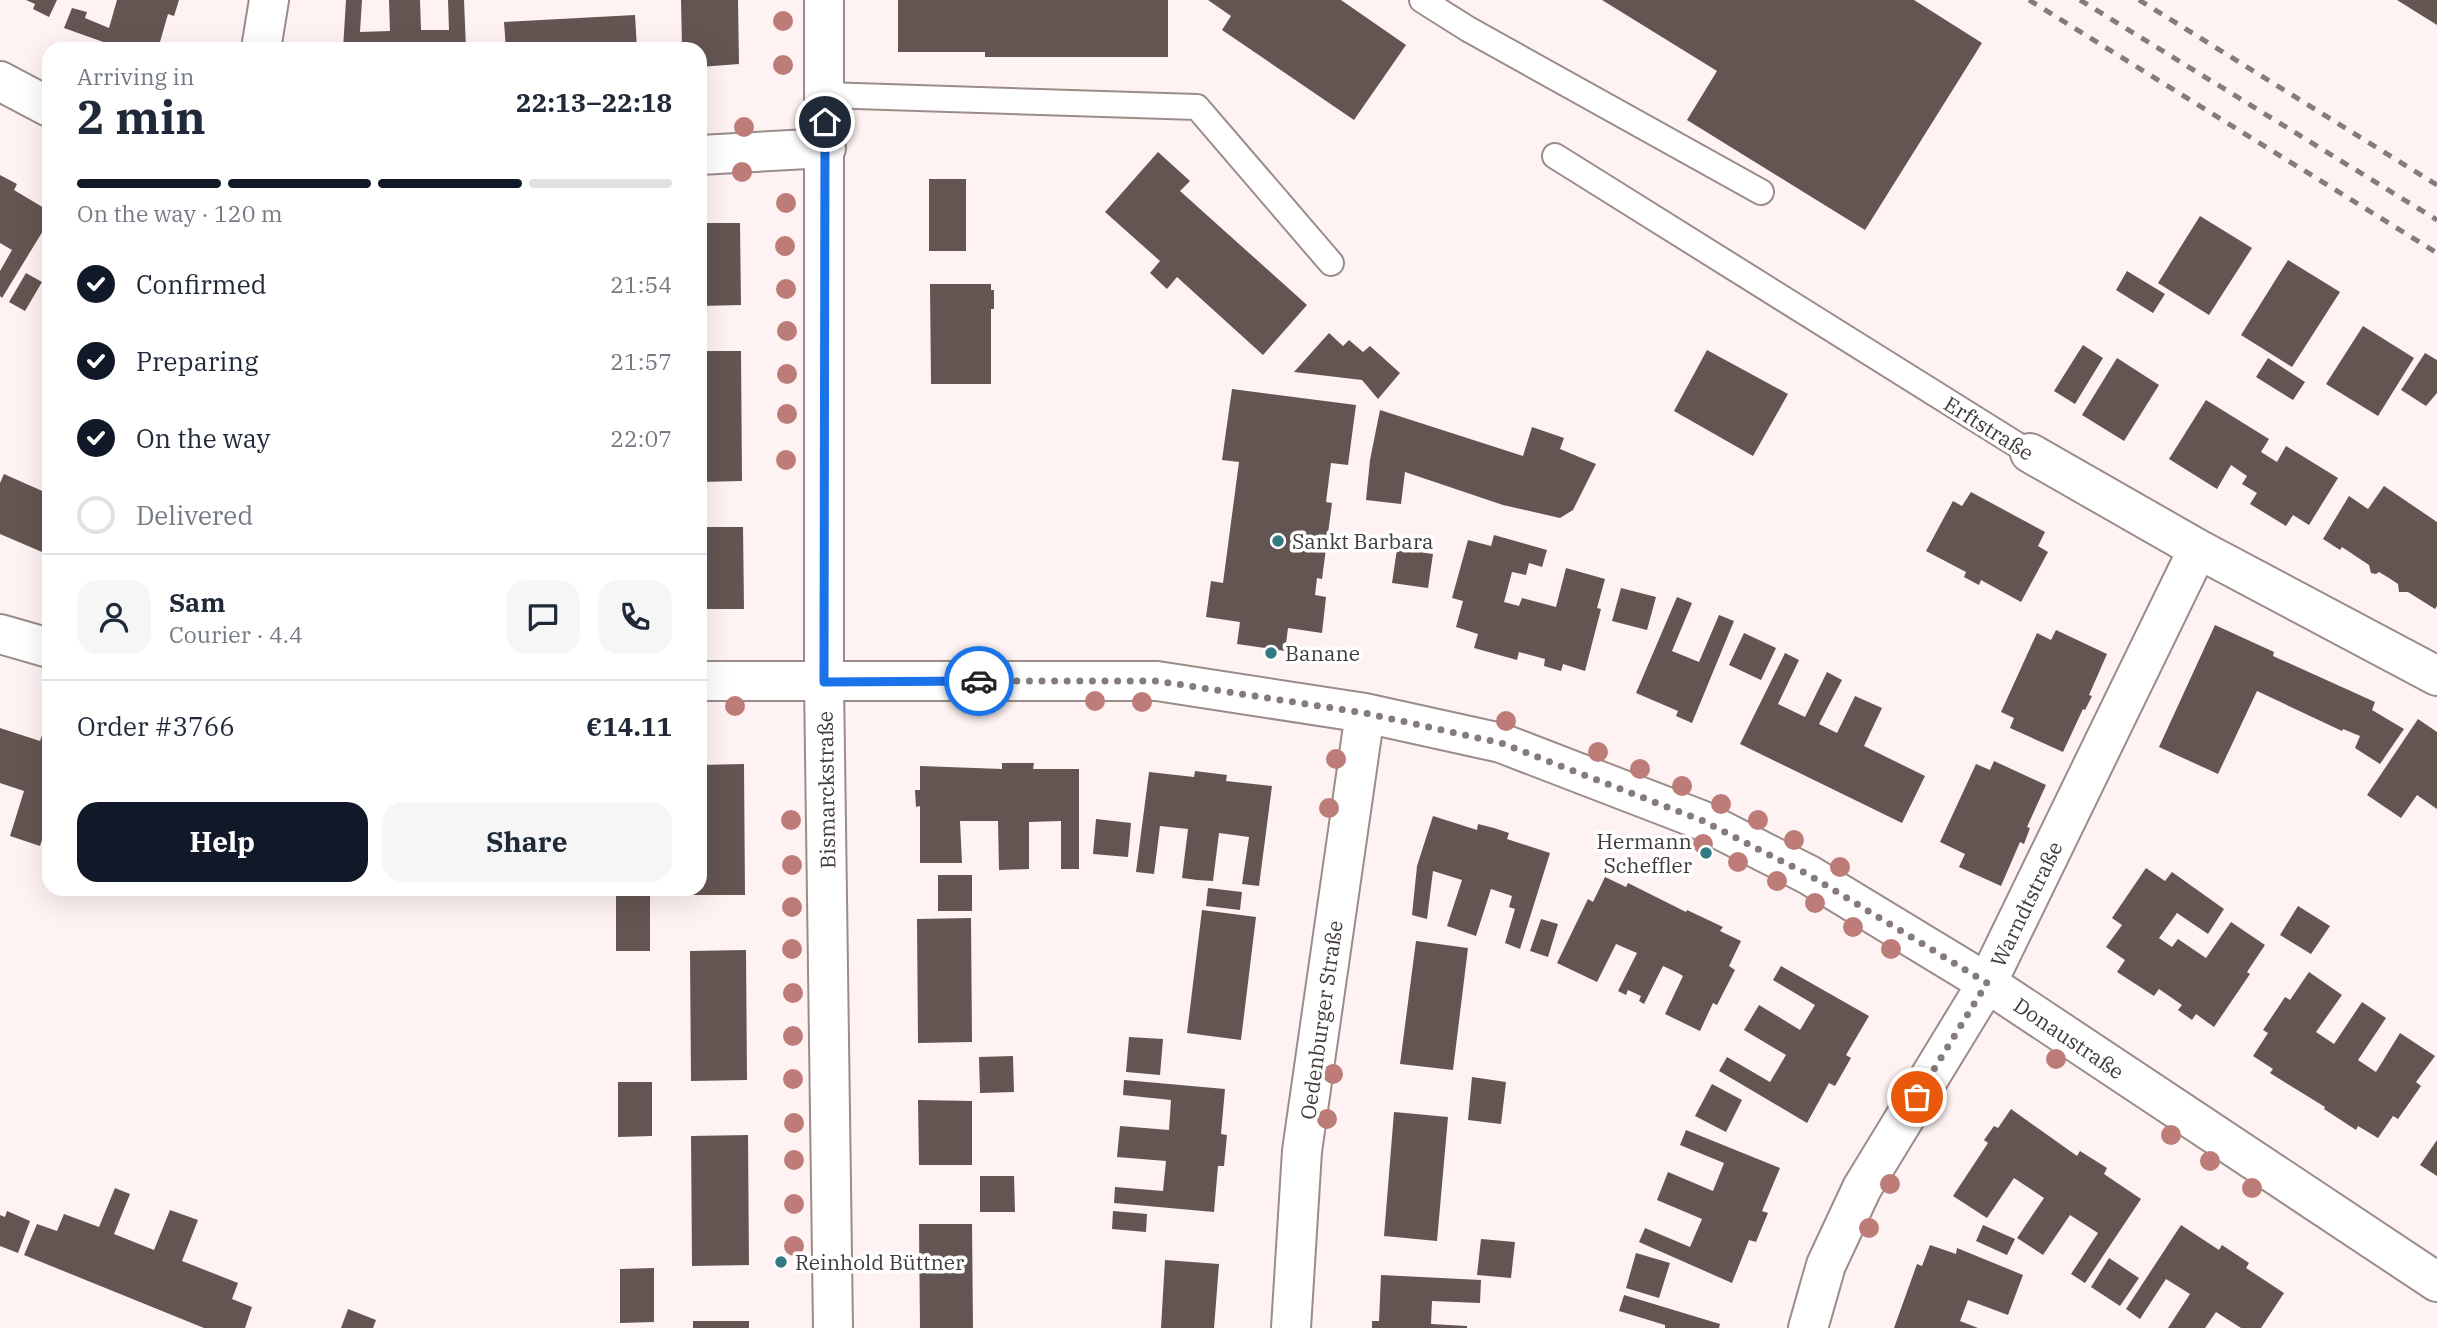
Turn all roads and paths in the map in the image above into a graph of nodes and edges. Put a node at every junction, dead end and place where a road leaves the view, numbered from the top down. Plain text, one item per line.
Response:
1 (269, 0) edge
2 (824, 0) edge
3 (1422, 0) edge
4 (262, 42) edge
5 (0, 81) edge
6 (825, 95) junction
7 (42, 103) edge
8 (826, 148) junction
9 (707, 155) edge
10 (1555, 156) dead end
11 (1761, 192) dead end
12 (1331, 263) dead end
13 (2030, 453) joint
14 (2198, 549) junction
15 (0, 634) edge
16 (42, 646) edge
17 (2437, 676) edge
18 (707, 681) edge
19 (824, 682) junction
20 (1365, 713) junction
21 (1987, 983) junction
22 (2437, 1282) edge
23 (833, 1328) edge
24 (1291, 1328) edge
25 (1808, 1328) edge

1 - 4 street
2 - 6 street, Bismarckstraße
3 - 11 lane
5 - 7 street
6 - 8 street, Bismarckstraße
6 - 12 lane
8 - 9 street
8 - 19 street, Bismarckstraße
10 - 13 lane, Erftstraße
13 - 14 street, Erftstraße
14 - 17 street, Erftstraße
14 - 21 street, Warndtstraße
15 - 16 street
18 - 19 street, Donaustraße
19 - 20 street, Donaustraße
19 - 23 street, Bismarckstraße
20 - 21 street, Donaustraße
20 - 24 street, Oedenburger Straße
21 - 22 street, Donaustraße
21 - 25 street, Warndtstraße

